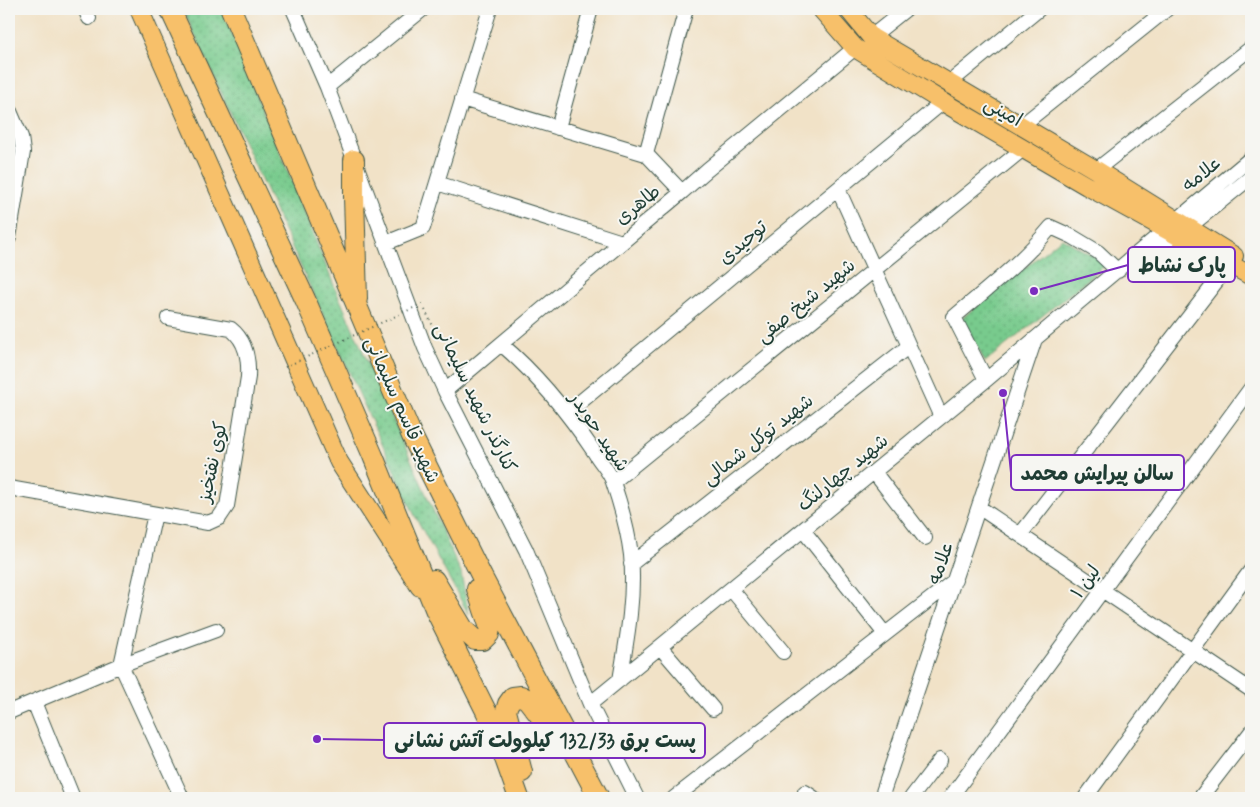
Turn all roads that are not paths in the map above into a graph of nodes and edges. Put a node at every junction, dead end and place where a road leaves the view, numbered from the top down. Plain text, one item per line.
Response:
1 (139, 9) edge
2 (170, 9) edge
3 (231, 9) edge
4 (293, 9) edge
5 (423, 9) edge
6 (490, 9) edge
7 (591, 9) edge
8 (684, 9) edge
9 (821, 9) edge
10 (848, 9) edge
11 (906, 9) edge
12 (1039, 9) edge
13 (1167, 9) edge
14 (871, 37) junction
15 (855, 48) junction
16 (1251, 48) edge
17 (948, 84) junction
18 (327, 87) junction
19 (462, 99) junction
20 (943, 102) junction
21 (9, 109) edge
22 (1021, 126) junction
23 (558, 128) junction
24 (1023, 149) junction
25 (646, 154) junction
26 (1251, 158) edge
27 (354, 160) junction
28 (1096, 170) junction
29 (1251, 177) edge
30 (437, 183) junction
31 (13, 187) edge
32 (838, 189) junction
33 (682, 192) junction
34 (1176, 228) junction
35 (9, 238) edge
36 (622, 242) junction
37 (386, 244) junction
38 (1229, 265) junction
39 (1251, 267) edge
40 (874, 270) junction
41 (1118, 271) junction
42 (1251, 276) edge
43 (358, 311) junction
44 (168, 318) dead end
45 (1035, 339) junction
46 (501, 344) junction
47 (909, 346) junction
48 (986, 380) junction
49 (1251, 388) edge
50 (445, 391) junction
51 (567, 413) junction
52 (941, 417) junction
53 (874, 472) junction
54 (613, 482) junction
55 (9, 488) edge
56 (980, 508) junction
57 (155, 514) junction
58 (454, 522) junction
59 (401, 524) junction
60 (803, 530) junction
61 (1020, 535) junction
62 (925, 538) dead end
63 (631, 564) junction
64 (1251, 570) edge
65 (955, 580) junction
66 (731, 589) junction
67 (1103, 591) junction
68 (436, 611) junction
69 (216, 630) dead end
70 (885, 634) junction
71 (660, 647) junction
72 (1193, 651) junction
73 (783, 652) dead end
74 (122, 665) junction
75 (620, 680) junction
76 (1251, 690) edge
77 (34, 702) junction
78 (590, 704) junction
79 (713, 709) dead end
80 (9, 712) edge
81 (1251, 732) edge
82 (940, 760) dead end
83 (73, 798) edge
84 (182, 798) edge
85 (521, 798) edge
86 (599, 798) edge
87 (637, 798) edge
88 (674, 798) edge
89 (881, 798) edge
90 (911, 798) edge
91 (950, 798) edge
92 (1085, 798) edge
93 (1200, 798) edge

1 - 68 main road
2 - 59 highway
3 - 43 highway, شهید قاسم سلیمانی
4 - 18 street, کنارگذر شهید سلیمانی
5 - 18 street
6 - 19 street
7 - 23 street
8 - 25 street
9 - 15 main road, امینی
10 - 14 main road, امینی
11 - 14 street
12 - 17 street
13 - 22 street
14 - 15 main road
14 - 17 main road, امینی
15 - 20 main road, امینی
15 - 33 street, طاهری
16 - 28 street
17 - 22 main road, امینی
18 - 27 street, کنارگذر شهید سلیمانی
19 - 23 street
19 - 30 street
20 - 24 main road, امینی
20 - 32 street, توحیدی
21 - 31 street
22 - 28 main road, امینی
23 - 25 street
24 - 34 main road, امینی
24 - 40 street, شهید شیخ صفی
25 - 33 street
26 - 34 street, علامه
27 - 37 street, کنارگذر شهید سلیمانی
27 - 43 highway
28 - 34 main road, امینی
29 - 34 street, علامه
30 - 36 street
30 - 37 street
31 - 35 street
32 - 40 street
32 - 51 street, توحیدی
33 - 36 street, طاهری
34 - 38 main road
34 - 39 main road
34 - 41 street, شهید چهارلنگ
36 - 46 street, طاهری
37 - 50 street, کنارگذر شهید سلیمانی
38 - 42 main road
38 - 61 street
40 - 47 street
40 - 54 street, شهید شیخ صفی
41 - 45 street, شهید چهارلنگ
41 - 48 street
43 - 58 highway, شهید قاسم سلیمانی
44 - 57 street, کوی نفتخیز
45 - 48 street, شهید چهارلنگ
45 - 56 street, علامه
46 - 50 street, طاهری
46 - 51 street, شهید حویدر
47 - 52 street
47 - 63 street, شهید توکل شمالی
48 - 52 street, شهید چهارلنگ
49 - 67 street, لین ۱
50 - 78 street, کنارگذر شهید سلیمانی
51 - 54 street, شهید حویدر
52 - 53 street, شهید چهارلنگ
53 - 60 street, شهید چهارلنگ
53 - 62 street
54 - 63 street, شهید حویدر
55 - 57 street, کوی نفتخیز
56 - 61 street
56 - 65 street, علامه
57 - 74 street
58 - 59 highway
58 - 86 highway, شهید قاسم سلیمانی
59 - 68 highway
60 - 66 street, شهید چهارلنگ
60 - 70 street
61 - 67 street
63 - 75 street, شهید حویدر
64 - 72 street
65 - 70 street
65 - 89 street, علامه
66 - 71 street, شهید چهارلنگ
66 - 73 street
67 - 72 street
67 - 91 street, لین ۱
68 - 85 highway
69 - 74 street
70 - 88 street
71 - 75 street, شهید چهارلنگ
71 - 79 street
72 - 76 street
72 - 92 street
74 - 77 street
74 - 84 street
75 - 78 street, شهید چهارلنگ
77 - 80 street
77 - 83 street
78 - 87 street, کنارگذر شهید سلیمانی
81 - 93 street
82 - 90 street
85 - 86 highway

